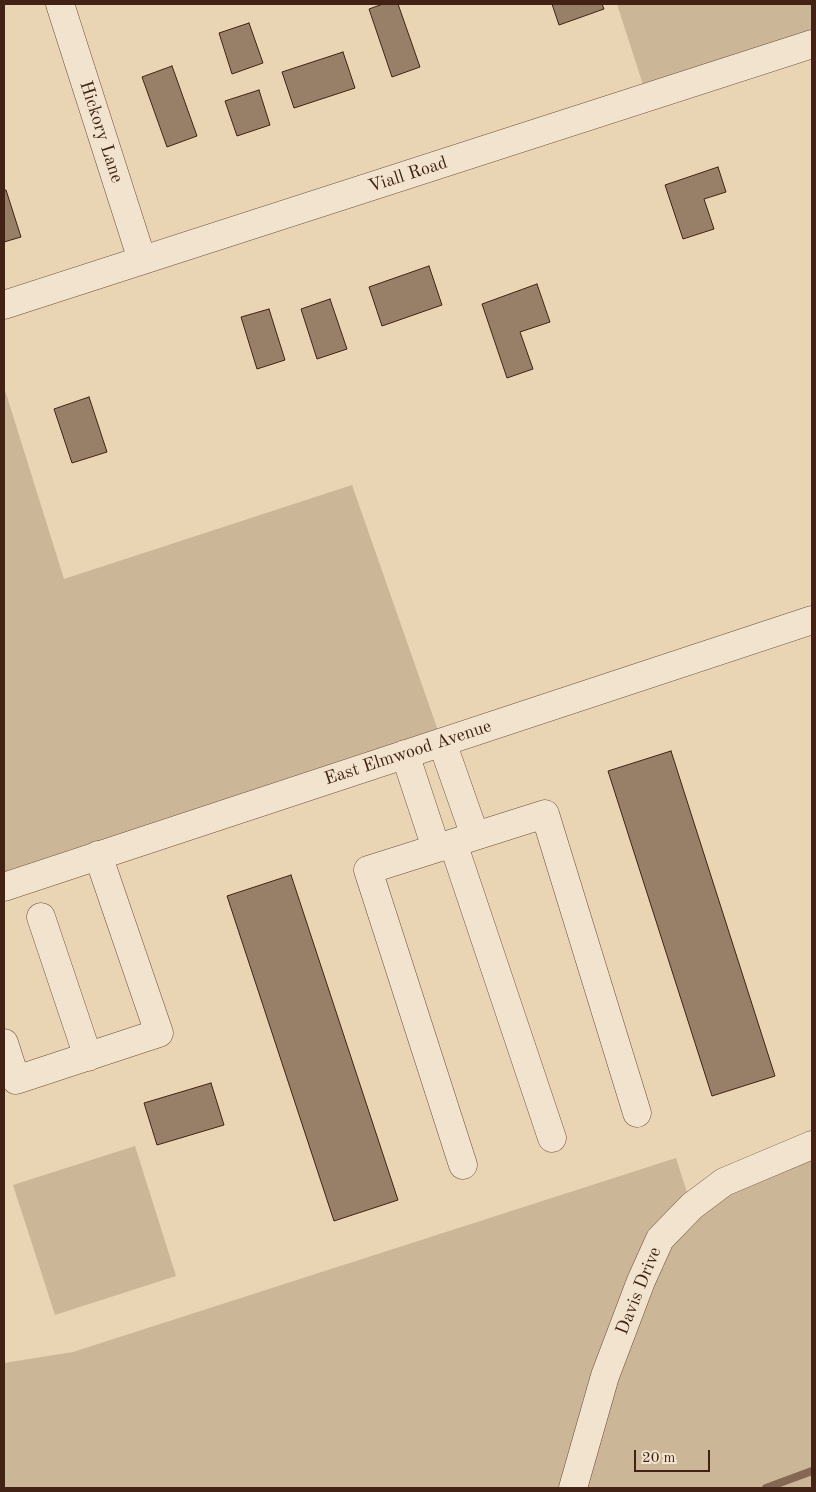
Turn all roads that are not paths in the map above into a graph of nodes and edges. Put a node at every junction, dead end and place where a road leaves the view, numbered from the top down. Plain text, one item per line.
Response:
1 (60, 4) edge
2 (812, 44) edge
3 (142, 260) junction
4 (4, 305) edge
5 (812, 620) edge
6 (442, 742) junction
7 (405, 754) junction
8 (454, 842) junction
9 (98, 855) junction
10 (4, 887) edge
11 (41, 917) dead end
12 (4, 1043) edge
13 (88, 1056) junction
14 (638, 1113) dead end
15 (552, 1138) dead end
16 (812, 1144) edge
17 (463, 1165) dead end
18 (573, 1488) edge

1 - 3 street, Hickory Lane
2 - 3 street, Viall Road
3 - 4 street, Viall Road
5 - 6 street, East Elmwood Avenue
6 - 7 street, East Elmwood Avenue
6 - 8 street
7 - 8 street
7 - 9 street, East Elmwood Avenue
8 - 14 street
8 - 15 street
8 - 17 street
9 - 10 street, East Elmwood Avenue
9 - 13 street
11 - 13 street
12 - 13 street
16 - 18 street, Davis Drive

